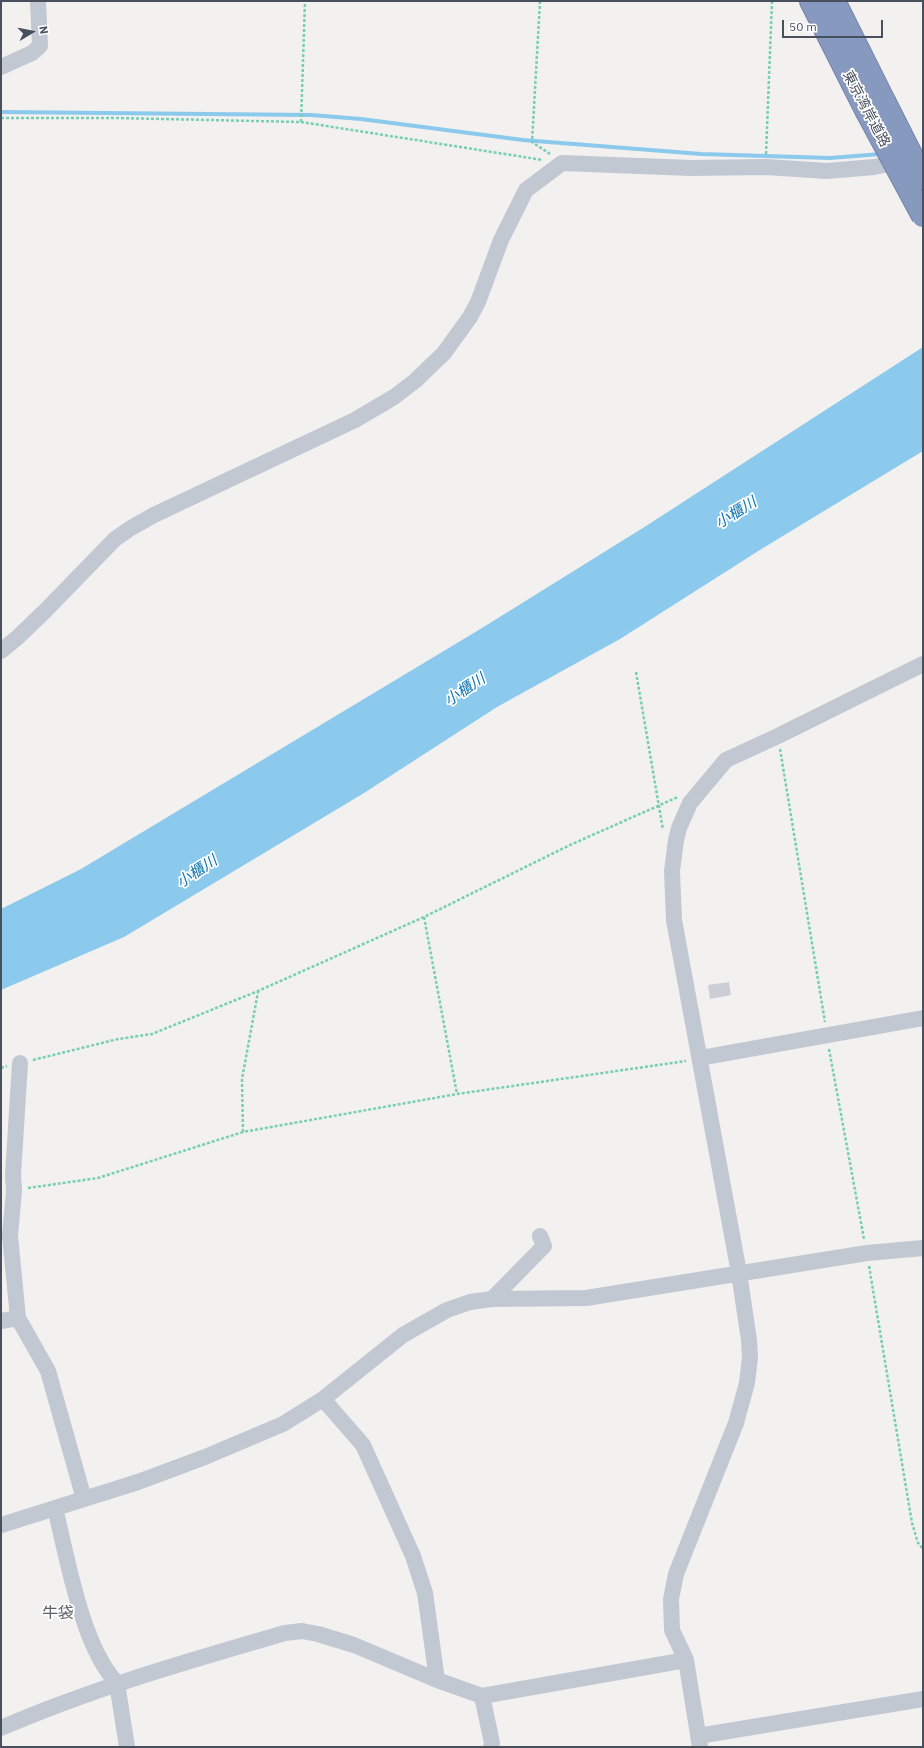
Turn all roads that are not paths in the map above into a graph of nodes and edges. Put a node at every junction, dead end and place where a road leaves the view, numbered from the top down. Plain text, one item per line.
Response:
1 (38, 1) edge
2 (811, 1) edge
3 (834, 1) edge
4 (1, 67) edge
5 (875, 106) junction
6 (923, 158) edge
7 (923, 178) edge
8 (923, 216) edge
9 (1, 651) edge
10 (923, 664) edge
11 (923, 1018) edge
12 (700, 1058) junction
13 (20, 1063) road end
14 (540, 1236) dead end
15 (923, 1248) edge
16 (739, 1273) junction
17 (492, 1299) junction
18 (18, 1318) junction
19 (1, 1322) edge
20 (323, 1399) junction
21 (84, 1499) junction
22 (55, 1508) junction
23 (1, 1525) edge
24 (686, 1660) junction
25 (437, 1680) junction
26 (117, 1683) junction
27 (482, 1696) junction
28 (923, 1698) edge
29 (1, 1728) edge
30 (699, 1742) edge
31 (127, 1747) edge
32 (491, 1747) edge

1 - 4 street
2 - 5 highway, 東京湾岸道路
3 - 5 highway, 東京湾岸道路
5 - 7 highway, 東京湾岸道路, bridge
5 - 8 highway, 東京湾岸道路, bridge
6 - 9 street
10 - 12 street
11 - 12 street
12 - 16 street
13 - 18 street
14 - 17 street
15 - 16 street
16 - 17 street
16 - 24 street
17 - 20 street
18 - 19 street
18 - 21 street
20 - 21 street
20 - 25 street
21 - 22 street
22 - 23 street
22 - 26 street
24 - 27 street
24 - 30 street
25 - 26 street
25 - 27 street
26 - 29 street
26 - 31 street
27 - 32 street
28 - 30 street

